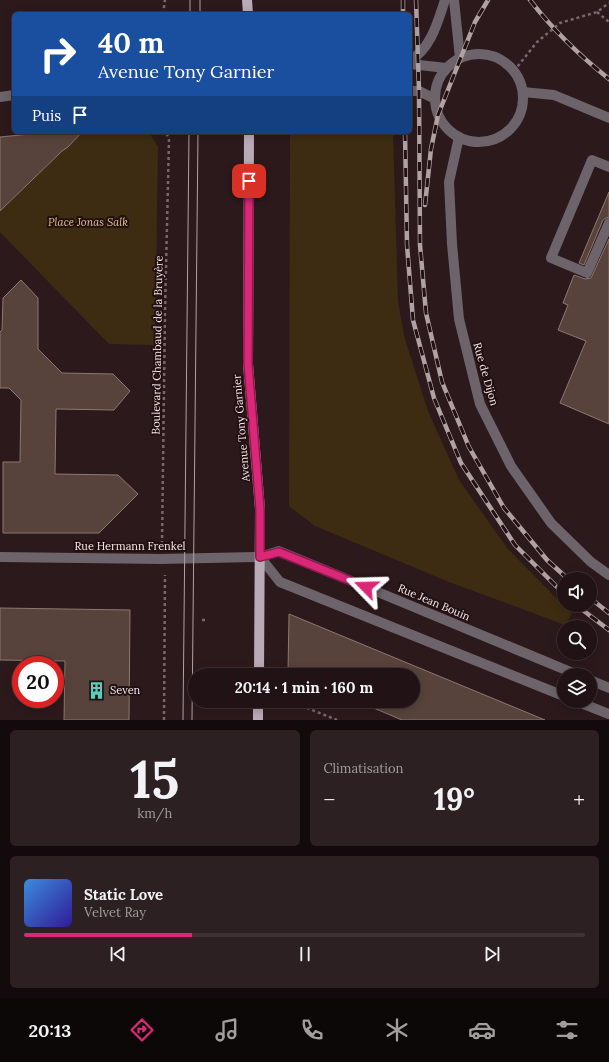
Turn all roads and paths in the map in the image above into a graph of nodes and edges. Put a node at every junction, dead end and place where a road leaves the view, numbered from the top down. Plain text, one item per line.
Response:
1 (166, 0) edge
2 (247, 0) edge
3 (445, 0) edge
4 (454, 0) edge
5 (609, 2) edge
6 (163, 12) edge
7 (248, 12) edge
8 (597, 12) junction
9 (609, 22) edge
10 (460, 58) junction
11 (412, 59) edge
12 (412, 64) edge
13 (446, 68) junction
14 (514, 71) junction
15 (412, 91) edge
16 (523, 92) junction
17 (12, 95) edge
18 (0, 98) edge
19 (435, 98) junction
20 (609, 118) edge
21 (167, 134) edge
22 (249, 134) edge
23 (459, 137) junction
24 (609, 167) edge
25 (609, 223) edge
26 (0, 557) edge
27 (260, 557) junction
28 (165, 559) junction
29 (609, 575) edge
30 (202, 620) dead end
31 (207, 620) dead end
32 (259, 668) edge
33 (561, 668) edge
34 (597, 683) edge
35 (609, 688) edge
36 (557, 693) edge
37 (258, 708) edge
38 (307, 708) edge
39 (594, 708) edge
40 (609, 714) edge
41 (164, 720) edge
42 (258, 720) edge
43 (337, 720) edge

1 - 6 path
2 - 7 main road
3 - 11 street
4 - 10 street
5 - 8 path
8 - 9 path
8 - 14 path
10 - 13 street
10 - 14 street
12 - 13 street
13 - 19 street
14 - 16 street
15 - 19 street
16 - 20 street
16 - 23 street
17 - 18 street
19 - 23 street
21 - 28 path, Boulevard Chambaud de la Bruyère
22 - 27 main road, Avenue Tony Garnier
23 - 29 street, Rue de Dijon
24 - 25 street
26 - 28 street, Rue Hermann Frenkel
27 - 28 street, Rue Hermann Frenkel
27 - 32 main road, Avenue Tony Garnier
27 - 33 street, Rue Jean Bouin
27 - 36 street
28 - 41 path
30 - 31 path
34 - 35 street
37 - 42 main road
38 - 43 path
39 - 40 street

